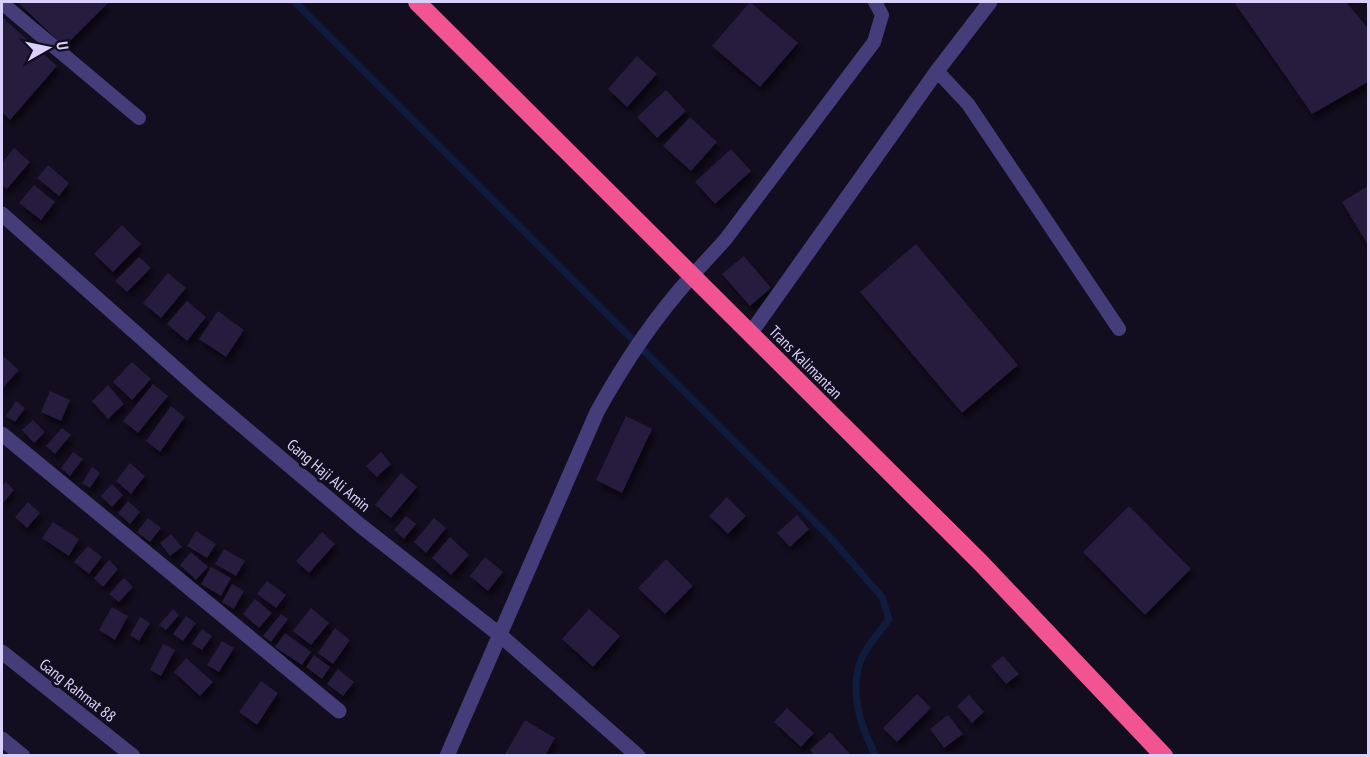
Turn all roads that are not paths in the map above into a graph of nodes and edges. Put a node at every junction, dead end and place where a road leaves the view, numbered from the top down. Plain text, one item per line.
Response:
1 (417, 2) edge
2 (875, 2) edge
3 (990, 2) edge
4 (2, 3) edge
5 (937, 71) junction
6 (139, 118) dead end
7 (2, 214) edge
8 (691, 277) junction
9 (1119, 329) dead end
10 (750, 334) junction
11 (2, 434) edge
12 (500, 635) junction
13 (2, 652) edge
14 (339, 711) dead end
15 (2, 739) edge
16 (23, 756) edge
17 (133, 756) edge
18 (447, 756) edge
19 (639, 756) edge
20 (1164, 756) edge

1 - 8 highway, Trans Kalimantan
2 - 8 lane
3 - 5 street
4 - 6 lane
5 - 9 lane
5 - 10 street
7 - 12 street, Gang Haji Ali Amin
8 - 10 highway, Trans Kalimantan
8 - 12 street
10 - 20 highway, Trans Kalimantan
11 - 14 street
12 - 18 street
12 - 19 street, Gang Haji Ali Amin
13 - 17 street, Gang Rahmat 88
15 - 16 street

